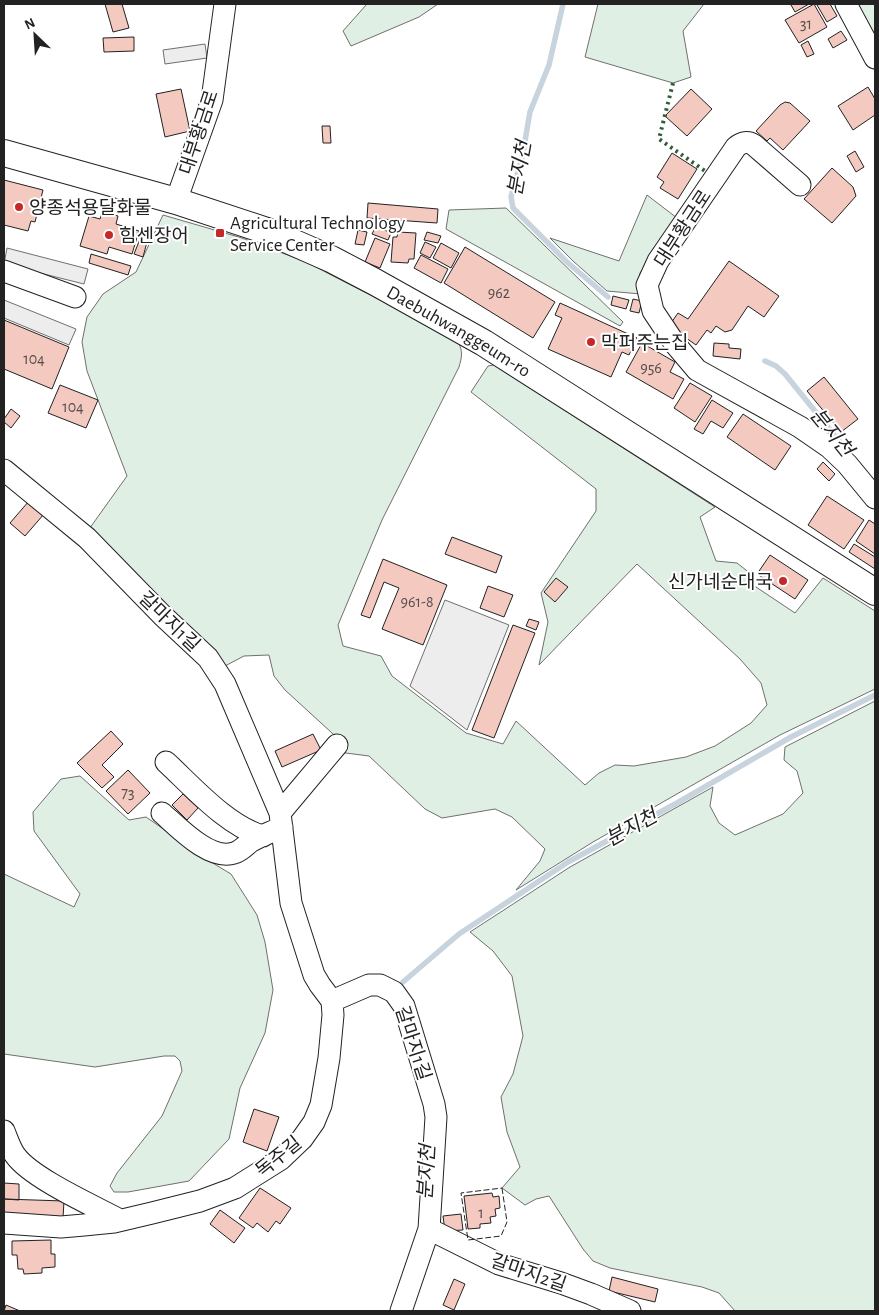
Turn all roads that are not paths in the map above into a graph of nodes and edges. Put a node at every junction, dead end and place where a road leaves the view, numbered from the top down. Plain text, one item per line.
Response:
1 (225, 4) edge
2 (846, 4) edge
3 (875, 58) edge
4 (4, 153) edge
5 (800, 185) dead end
6 (176, 201) junction
7 (4, 271) edge
8 (75, 297) dead end
9 (4, 470) edge
10 (875, 498) edge
11 (875, 592) edge
12 (337, 745) dead end
13 (166, 762) dead end
14 (162, 814) dead end
15 (281, 820) junction
16 (263, 836) junction
17 (332, 1001) junction
18 (4, 1130) edge
19 (120, 1220) junction
20 (4, 1223) edge
21 (429, 1229) junction
22 (401, 1311) edge
23 (630, 1311) edge

1 - 6 street, 대부황금로
2 - 3 street
4 - 6 main road, Daebuhwanggeum-ro
5 - 10 street, 대부황금로
6 - 11 main road, Daebuhwanggeum-ro
7 - 8 street
9 - 15 street, 갈마지1길
12 - 15 street
13 - 16 street
14 - 16 street
15 - 16 street
15 - 17 street, 갈마지1길
17 - 19 street, 독주길
17 - 21 street, 갈마지1길
18 - 19 street
19 - 20 street, 독주길
21 - 22 street, 갈마지1길
21 - 23 street, 갈마지2길

